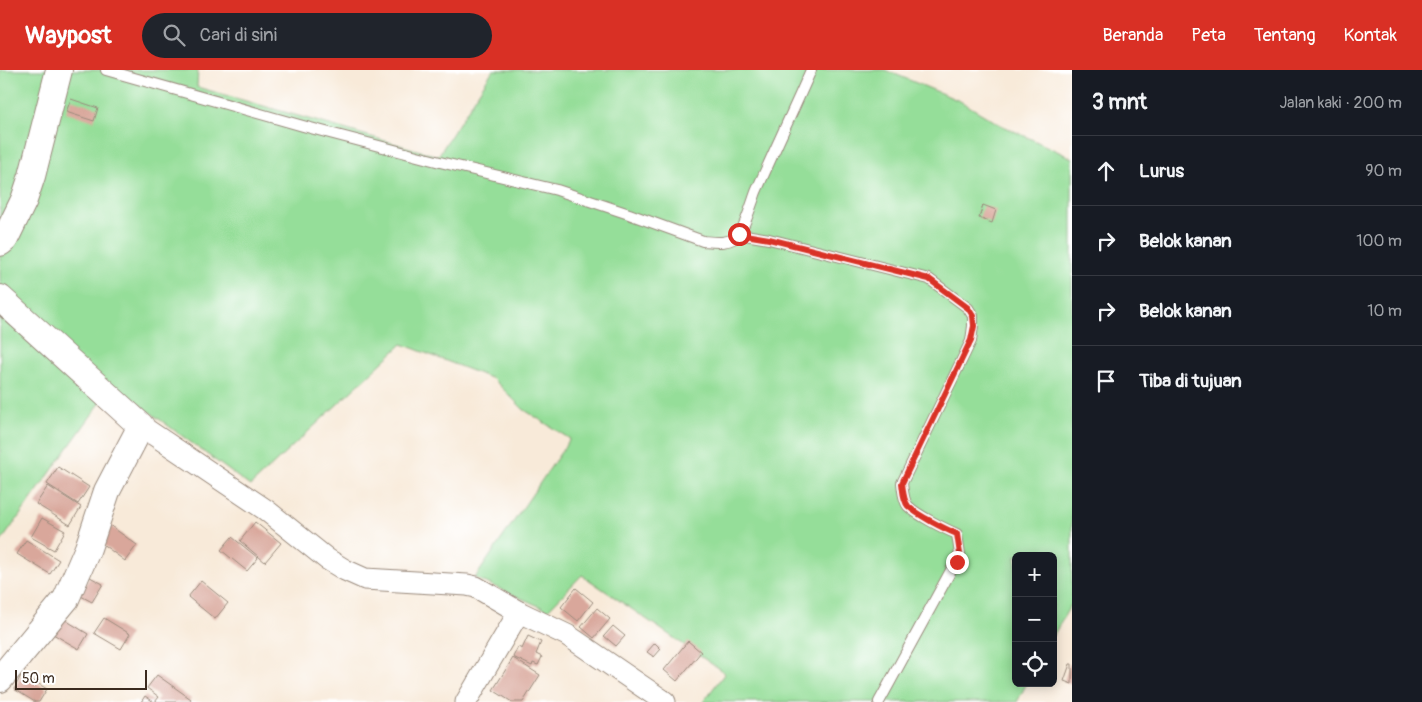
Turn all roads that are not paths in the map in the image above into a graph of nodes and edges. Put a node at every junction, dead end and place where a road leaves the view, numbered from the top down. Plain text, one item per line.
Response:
1 (59, 70) edge
2 (106, 70) edge
3 (811, 70) edge
4 (739, 234) junction
5 (0, 243) edge
6 (0, 298) edge
7 (141, 426) junction
8 (519, 612) junction
9 (0, 679) edge
10 (466, 702) edge
11 (665, 702) edge
12 (879, 702) edge

1 - 5 street
2 - 4 lane
3 - 4 lane
4 - 12 lane
6 - 7 street
7 - 8 street
7 - 9 street
8 - 10 street
8 - 11 street

